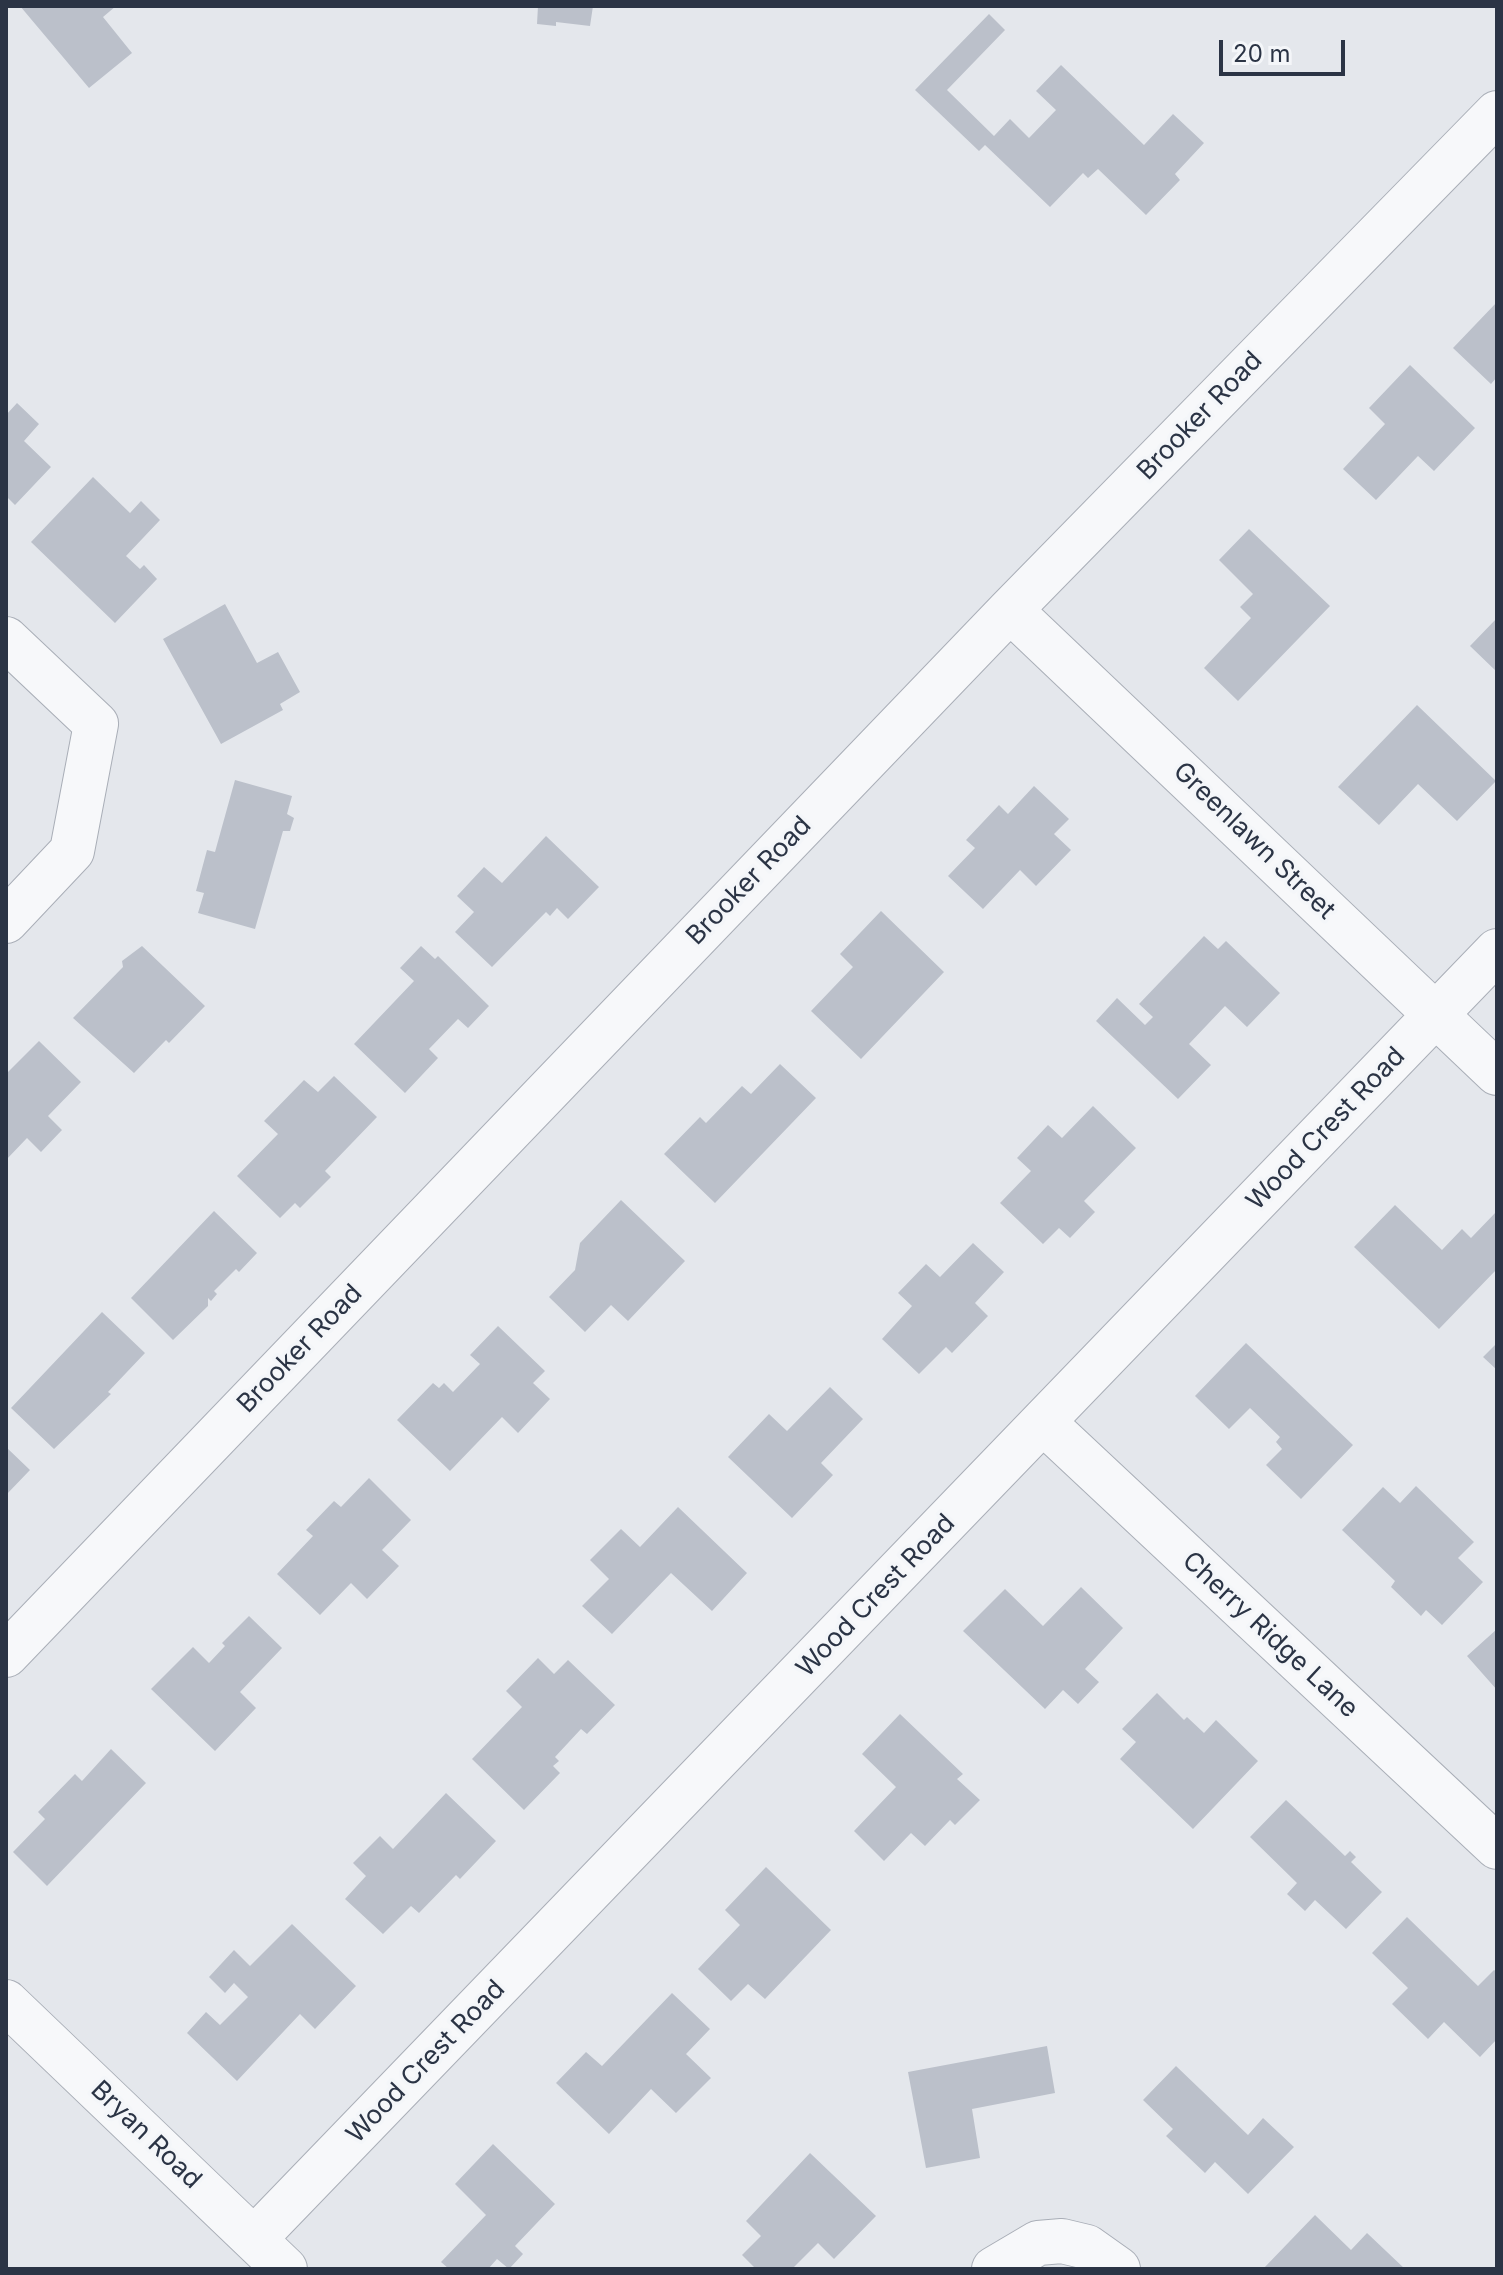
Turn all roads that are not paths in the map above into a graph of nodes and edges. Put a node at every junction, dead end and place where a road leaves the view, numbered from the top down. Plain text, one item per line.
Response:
1 (1497, 113) edge
2 (1010, 610) junction
3 (6, 639) edge
4 (6, 921) edge
5 (1497, 951) edge
6 (1436, 1015) junction
7 (1497, 1073) edge
8 (1044, 1423) junction
9 (6, 1655) edge
10 (1497, 1847) edge
11 (6, 2002) edge
12 (254, 2239) junction
13 (285, 2269) edge
14 (994, 2269) edge
15 (1118, 2269) edge

1 - 2 street, Brooker Road
2 - 6 street, Greenlawn Street
2 - 9 street, Brooker Road
3 - 4 street
5 - 6 street, Wood Crest Road
6 - 7 street, Greenlawn Street
6 - 8 street, Wood Crest Road
8 - 10 street, Cherry Ridge Lane
8 - 12 street, Wood Crest Road
11 - 12 street, Bryan Road
12 - 13 street, Bryan Road
14 - 15 street

